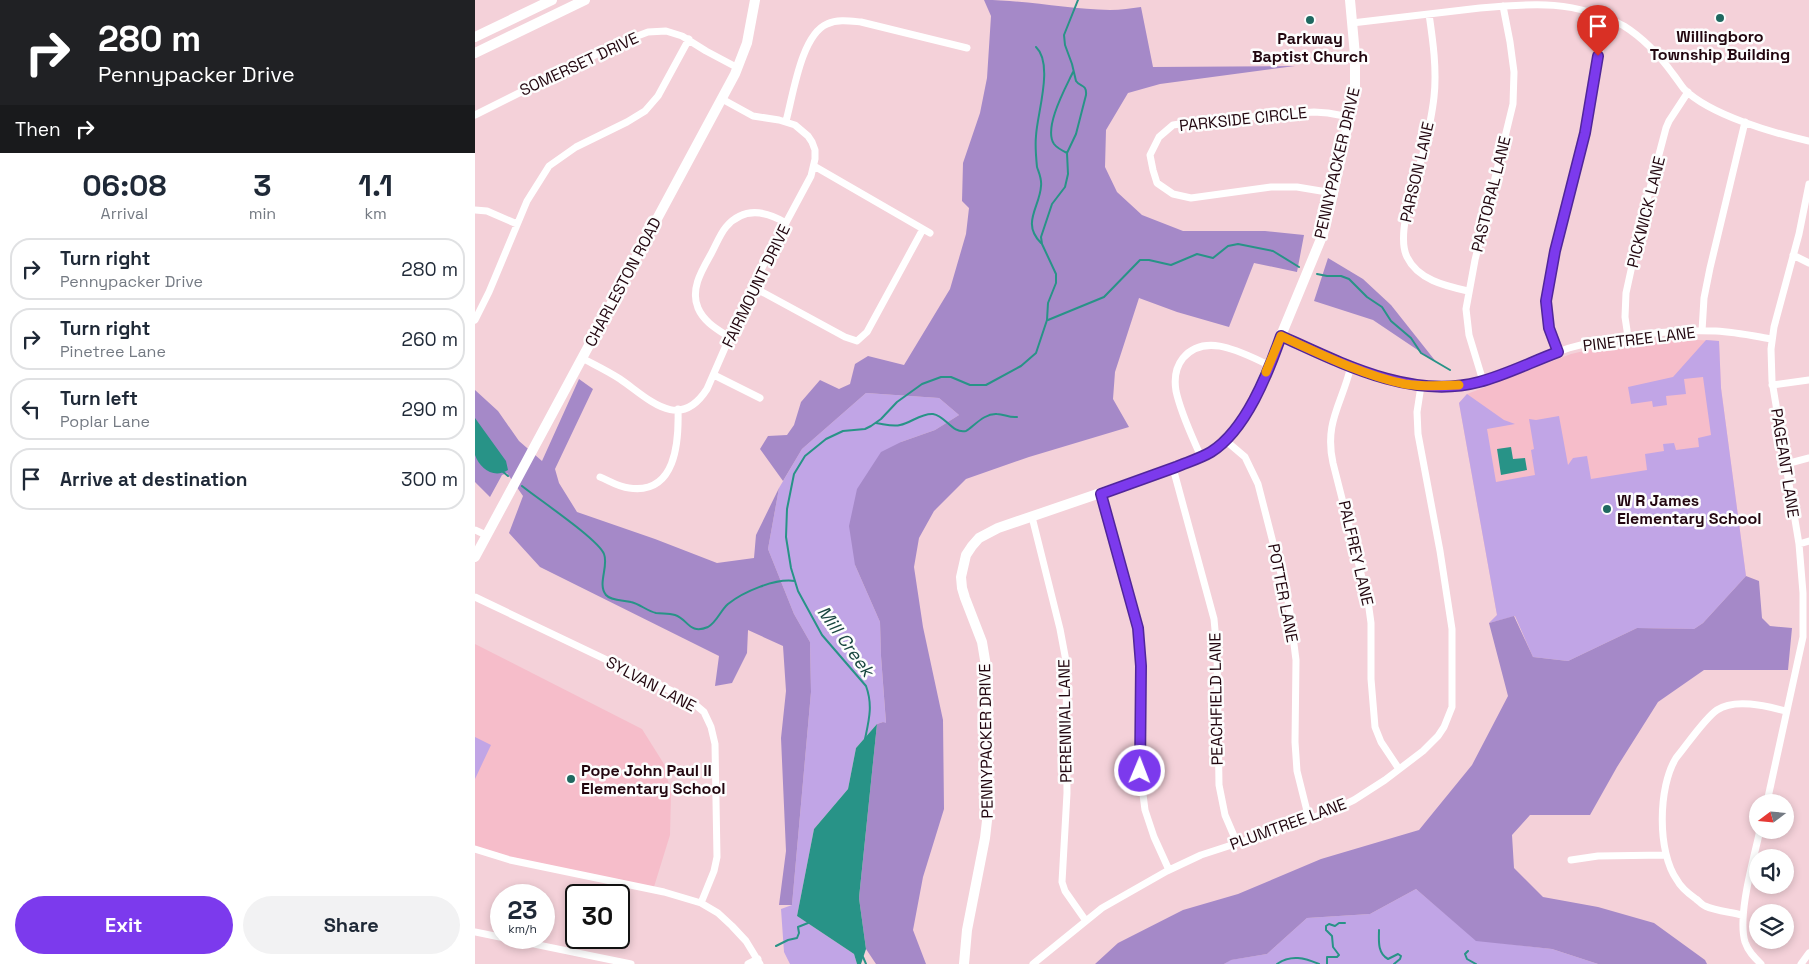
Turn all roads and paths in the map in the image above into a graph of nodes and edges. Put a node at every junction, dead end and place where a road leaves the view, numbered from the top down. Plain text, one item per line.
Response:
1 (551, 0) edge
2 (585, 0) edge
3 (755, 0) edge
4 (1350, 0) edge
5 (533, 4) edge
6 (1503, 6) junction
7 (1429, 14) junction
8 (1612, 20) junction
9 (1352, 24) junction
10 (475, 37) edge
11 (689, 40) junction
12 (967, 48) dead end
13 (475, 53) edge
14 (738, 68) junction
15 (1688, 92) junction
16 (722, 99) junction
17 (475, 115) edge
18 (1350, 117) junction
19 (786, 121) junction
20 (1745, 122) junction
21 (1809, 141) edge
22 (814, 166) junction
23 (1809, 186) edge
24 (1333, 193) junction
25 (475, 210) edge
26 (786, 223) junction
27 (517, 224) junction
28 (1793, 254) junction
29 (1809, 263) edge
30 (753, 287) junction
31 (1468, 291) junction
32 (475, 320) edge
33 (1702, 331) junction
34 (1281, 336) junction
35 (729, 337) junction
36 (1628, 337) junction
37 (1772, 339) junction
38 (1558, 352) junction
39 (582, 358) junction
40 (1269, 365) junction
41 (1351, 366) junction
42 (714, 375) junction
43 (1809, 380) edge
44 (1483, 381) junction
45 (1773, 385) junction
46 (1421, 386) junction
47 (760, 398) dead end
48 (678, 409) junction
49 (1225, 440) junction
50 (1201, 457) junction
51 (1809, 458) edge
52 (1786, 464) junction
53 (1173, 468) junction
54 (600, 477) dead end
55 (1101, 494) junction
56 (1032, 517) junction
57 (475, 530) edge
58 (486, 535) junction
59 (1809, 541) edge
60 (1799, 544) junction
61 (475, 557) edge
62 (475, 597) edge
63 (1806, 636) edge
64 (1786, 711) junction
65 (1399, 769) junction
66 (1769, 794) edge
67 (1309, 819) junction
68 (1759, 839) edge
69 (1237, 843) junction
70 (475, 849) edge
71 (1666, 855) junction
72 (1571, 860) dead end
73 (1169, 870) junction
74 (701, 904) junction
75 (1742, 915) junction
76 (1085, 921) junction
77 (475, 932) edge
78 (1809, 952) edge
79 (759, 962) edge
80 (631, 964) edge
81 (748, 964) edge
82 (964, 964) edge
83 (1033, 964) edge
84 (1761, 964) edge
85 (1801, 964) edge

1 - 5 street
2 - 13 street
3 - 14 street, CHARLESTON ROAD
4 - 9 street, PENNYPACKER DRIVE
5 - 10 street
6 - 7 street
6 - 8 street
6 - 31 street, PASTORAL LANE
7 - 9 street
7 - 31 street, PARSON LANE
8 - 15 street
8 - 38 street
9 - 18 street, PENNYPACKER DRIVE
11 - 14 street, SOMERSET DRIVE
11 - 17 street, SOMERSET DRIVE
11 - 27 street
12 - 19 street
14 - 16 street, CHARLESTON ROAD
15 - 20 street
15 - 36 street, PICKWICK LANE
16 - 19 street, FAIRMOUNT DRIVE
16 - 39 street, CHARLESTON ROAD
18 - 24 street, PENNYPACKER DRIVE
18 - 24 street, PARKSIDE CIRCLE
19 - 22 street, FAIRMOUNT DRIVE
20 - 21 street
20 - 33 street
22 - 26 street, FAIRMOUNT DRIVE
22 - 30 street
23 - 28 street, PAGEANT LANE
24 - 34 street, PENNYPACKER DRIVE
25 - 27 street
26 - 30 street, FAIRMOUNT DRIVE
26 - 35 street
27 - 32 street
28 - 29 street
28 - 37 street, PAGEANT LANE
30 - 35 street, FAIRMOUNT DRIVE
31 - 44 street, PASTORAL LANE
33 - 36 street, PINETREE LANE
33 - 37 street, PINETREE LANE
34 - 40 street, PENNYPACKER DRIVE
34 - 41 street, PINETREE LANE
35 - 42 street, FAIRMOUNT DRIVE
36 - 38 street, PINETREE LANE
37 - 45 street, PAGEANT LANE
38 - 44 street, PINETREE LANE
39 - 48 street
39 - 58 street, CHARLESTON ROAD
40 - 49 street, PENNYPACKER DRIVE
40 - 50 street
41 - 46 street, PINETREE LANE
41 - 65 street, PALFREY LANE
42 - 47 street
42 - 48 street, FAIRMOUNT DRIVE
43 - 45 street
44 - 46 street, PINETREE LANE
45 - 52 street, PAGEANT LANE
46 - 65 street, PLUMTREE LANE
48 - 54 street
49 - 50 street, PENNYPACKER DRIVE
49 - 67 street, POTTER LANE
50 - 53 street, PENNYPACKER DRIVE
51 - 52 street
52 - 60 street, PAGEANT LANE
53 - 55 street, PENNYPACKER DRIVE
53 - 69 street, PEACHFIELD LANE
55 - 56 street, PENNYPACKER DRIVE
55 - 73 street
56 - 76 street, PERENNIAL LANE
56 - 82 street, PENNYPACKER DRIVE
57 - 58 street
58 - 61 street, CHARLESTON ROAD
59 - 60 street
60 - 63 street, PAGEANT LANE
62 - 74 street, SYLVAN LANE
63 - 64 street, PAGEANT LANE
64 - 66 street, PAGEANT LANE
64 - 71 street
65 - 67 street, PLUMTREE LANE
67 - 69 street, PLUMTREE LANE
68 - 75 street
69 - 73 street, PLUMTREE LANE
70 - 74 street
71 - 72 street
71 - 75 street
73 - 76 street, PLUMTREE LANE
74 - 79 street
75 - 84 street
76 - 83 street, PLUMTREE LANE
77 - 80 street
78 - 85 street
79 - 81 street

